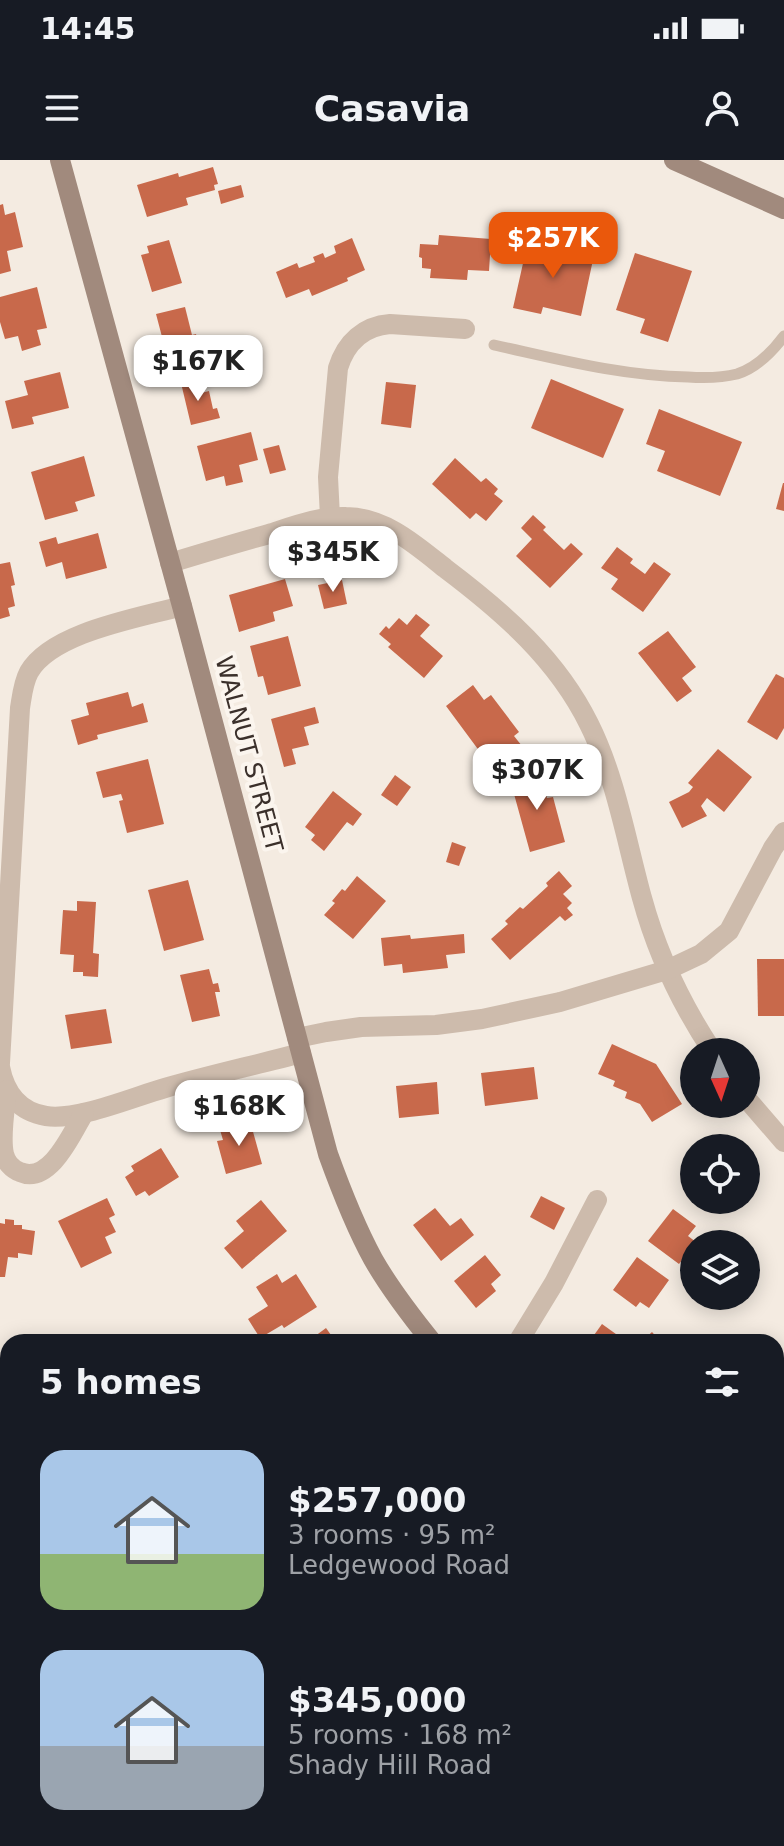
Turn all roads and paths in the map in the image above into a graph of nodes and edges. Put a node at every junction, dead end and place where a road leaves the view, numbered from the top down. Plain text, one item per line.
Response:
1 (60, 160) edge
2 (674, 160) edge
3 (784, 209) edge
4 (465, 329) dead end
5 (784, 336) edge
6 (494, 345) dead end
7 (330, 517) junction
8 (170, 563) junction
9 (182, 606) junction
10 (784, 832) edge
11 (667, 970) junction
12 (704, 1038) edge
13 (299, 1045) junction
14 (0, 1065) edge
15 (7, 1090) junction
16 (84, 1113) junction
17 (760, 1114) edge
18 (784, 1142) edge
19 (597, 1200) dead end
20 (426, 1334) edge
21 (523, 1334) edge

1 - 8 main road, WALNUT STREET
2 - 3 main road
4 - 7 street
5 - 6 lane
7 - 8 street
7 - 11 street
8 - 9 main road, WALNUT STREET
9 - 13 main road, WALNUT STREET
9 - 14 street
10 - 11 street
11 - 12 street
11 - 13 street
13 - 16 street
13 - 20 main road, WALNUT STREET
14 - 15 street
15 - 16 street
15 - 16 street
17 - 18 street
19 - 21 street

